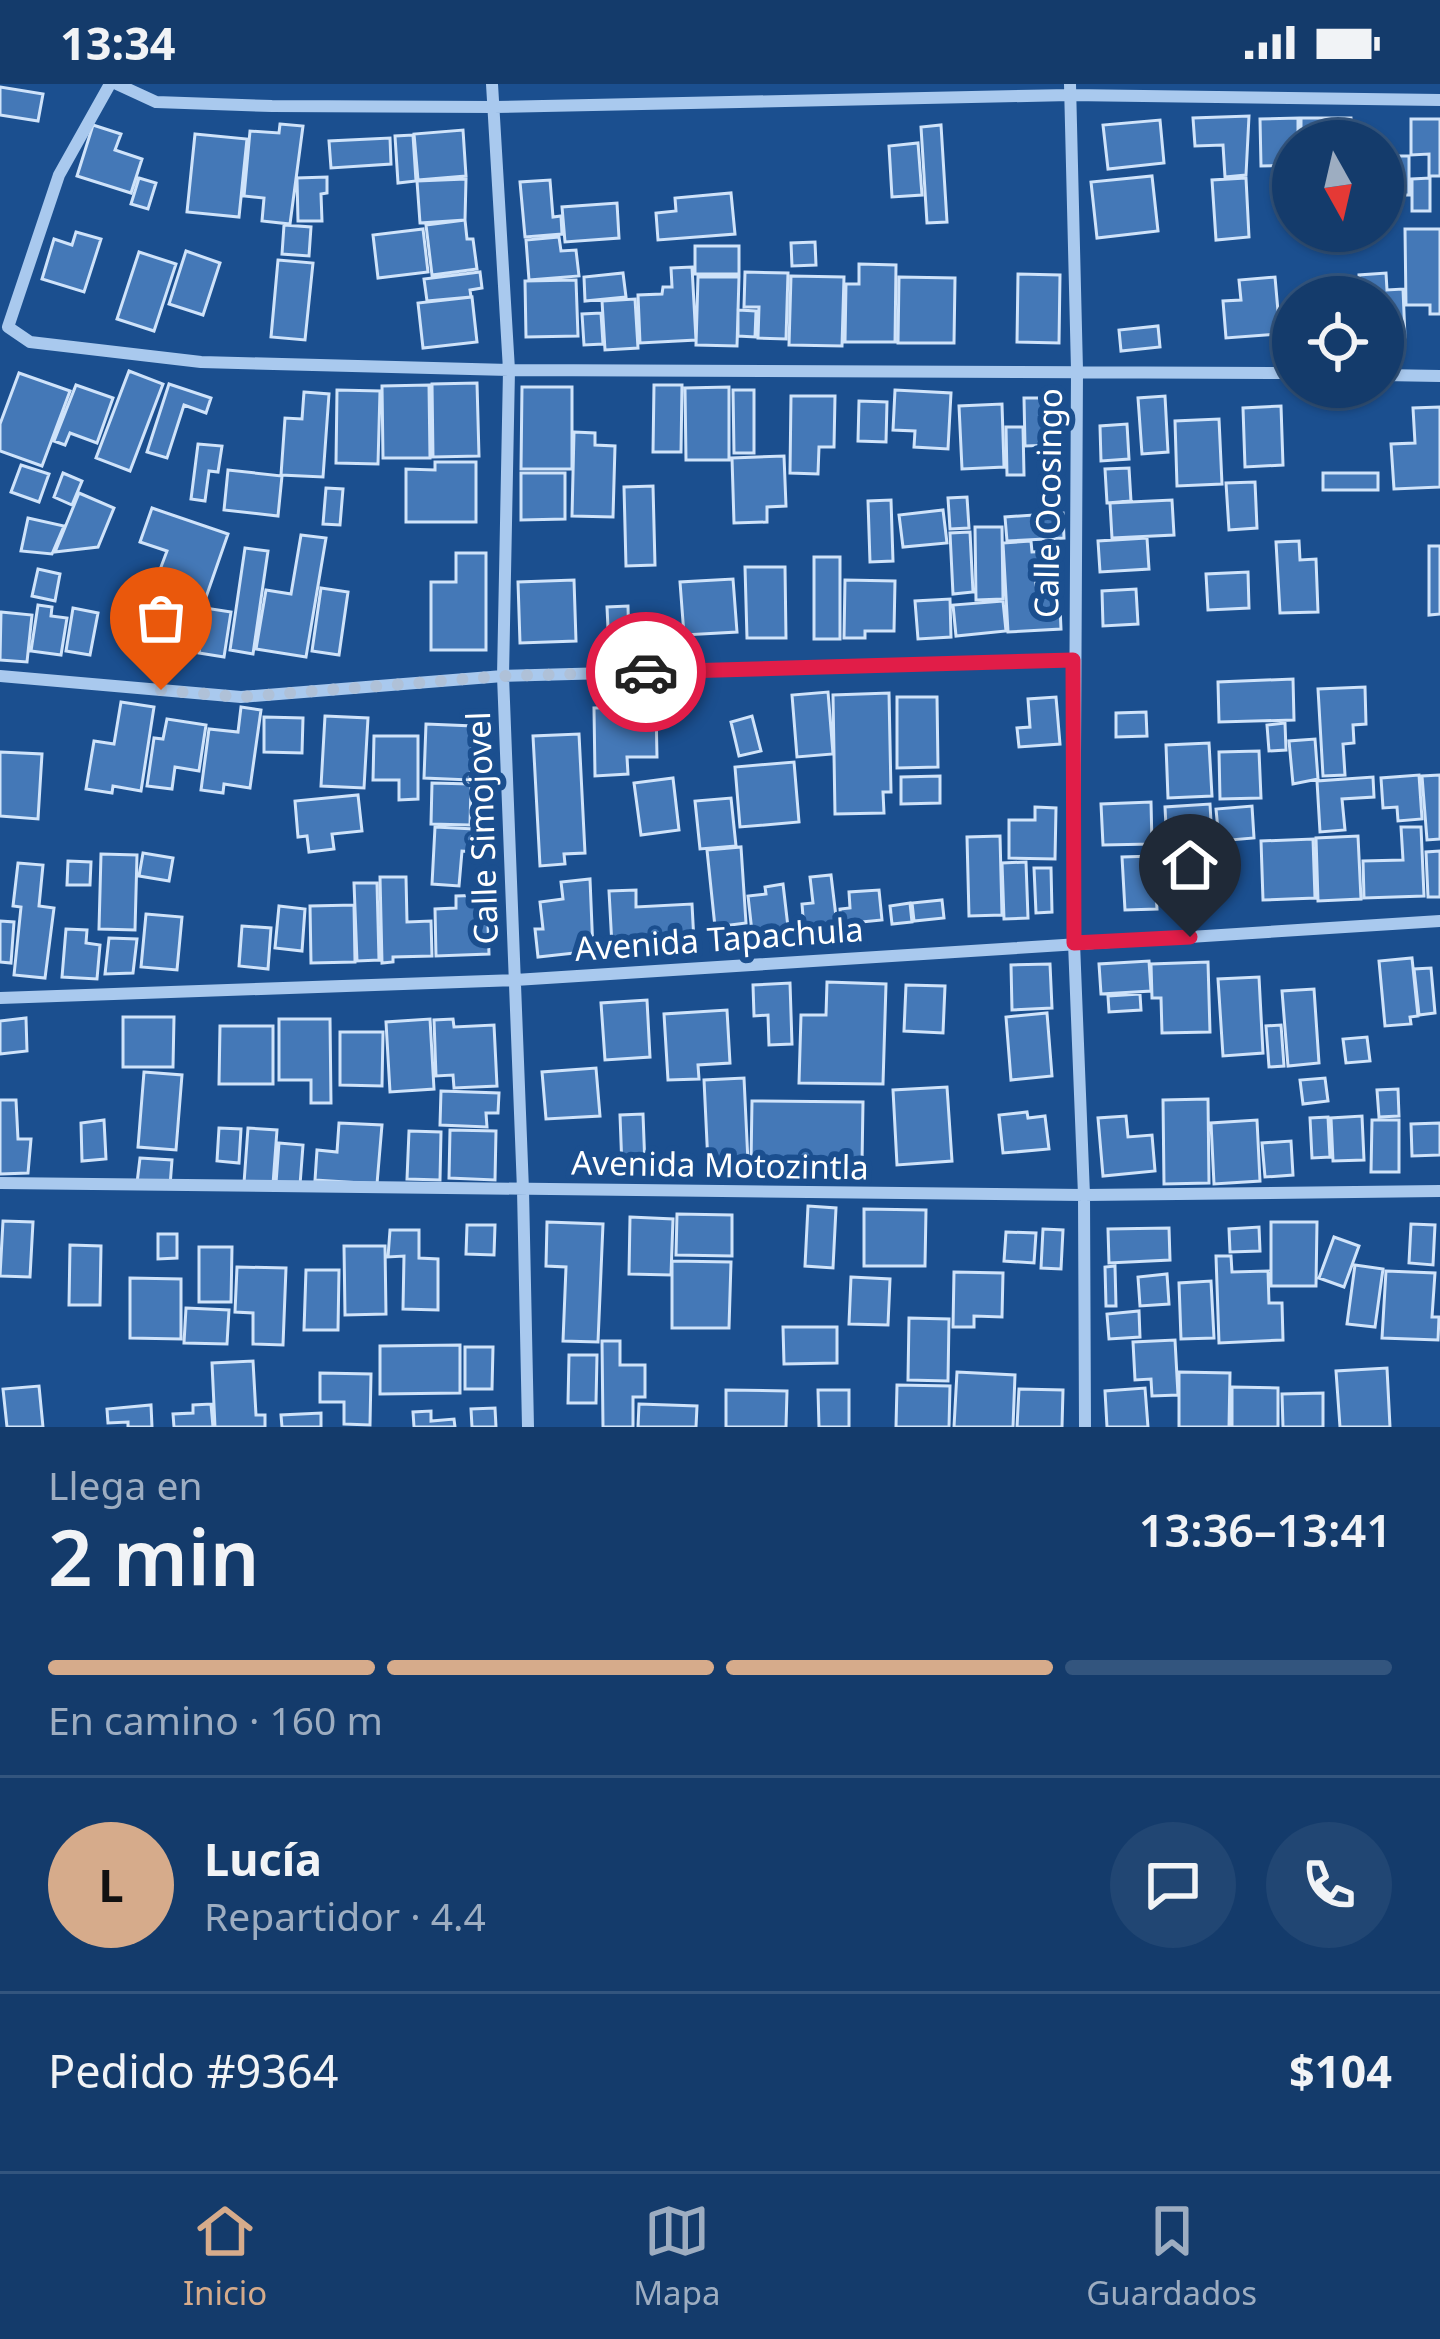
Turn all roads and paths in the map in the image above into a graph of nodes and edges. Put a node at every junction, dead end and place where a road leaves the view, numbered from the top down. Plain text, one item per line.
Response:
1 (114, 84) edge
2 (493, 84) edge
3 (1070, 90) edge
4 (1440, 100) edge
5 (494, 107) junction
6 (509, 370) junction
7 (1077, 370) junction
8 (1272, 374) edge
9 (1404, 375) edge
10 (1440, 376) edge
11 (1073, 660) junction
12 (0, 676) edge
13 (503, 676) junction
14 (1440, 921) edge
15 (1074, 943) junction
16 (515, 980) junction
17 (0, 998) edge
18 (0, 1183) edge
19 (524, 1190) junction
20 (1440, 1191) edge
21 (1084, 1196) junction
22 (528, 1427) edge
23 (1084, 1427) edge

1 - 5 street
1 - 6 street
2 - 5 street, Calle Simojovel
3 - 4 street
3 - 5 street
3 - 7 street, Calle Ocosingo
5 - 6 street, Calle Simojovel
6 - 7 street
6 - 13 street, Calle Simojovel
7 - 8 street
7 - 11 street, Calle Ocosingo
9 - 10 street
11 - 13 street
11 - 15 street, Calle Ocosingo
12 - 13 street
13 - 16 street, Calle Simojovel
14 - 15 street, Avenida Tapachula
15 - 16 street, Avenida Tapachula
15 - 21 street, Calle Ocosingo
16 - 17 street, Avenida Tapachula
16 - 19 street, Calle Simojovel
18 - 19 street, Avenida Motozintla
19 - 21 street, Avenida Motozintla
19 - 22 street, Calle Simojovel
20 - 21 street, Avenida Motozintla
21 - 23 street, Calle Ocosingo

